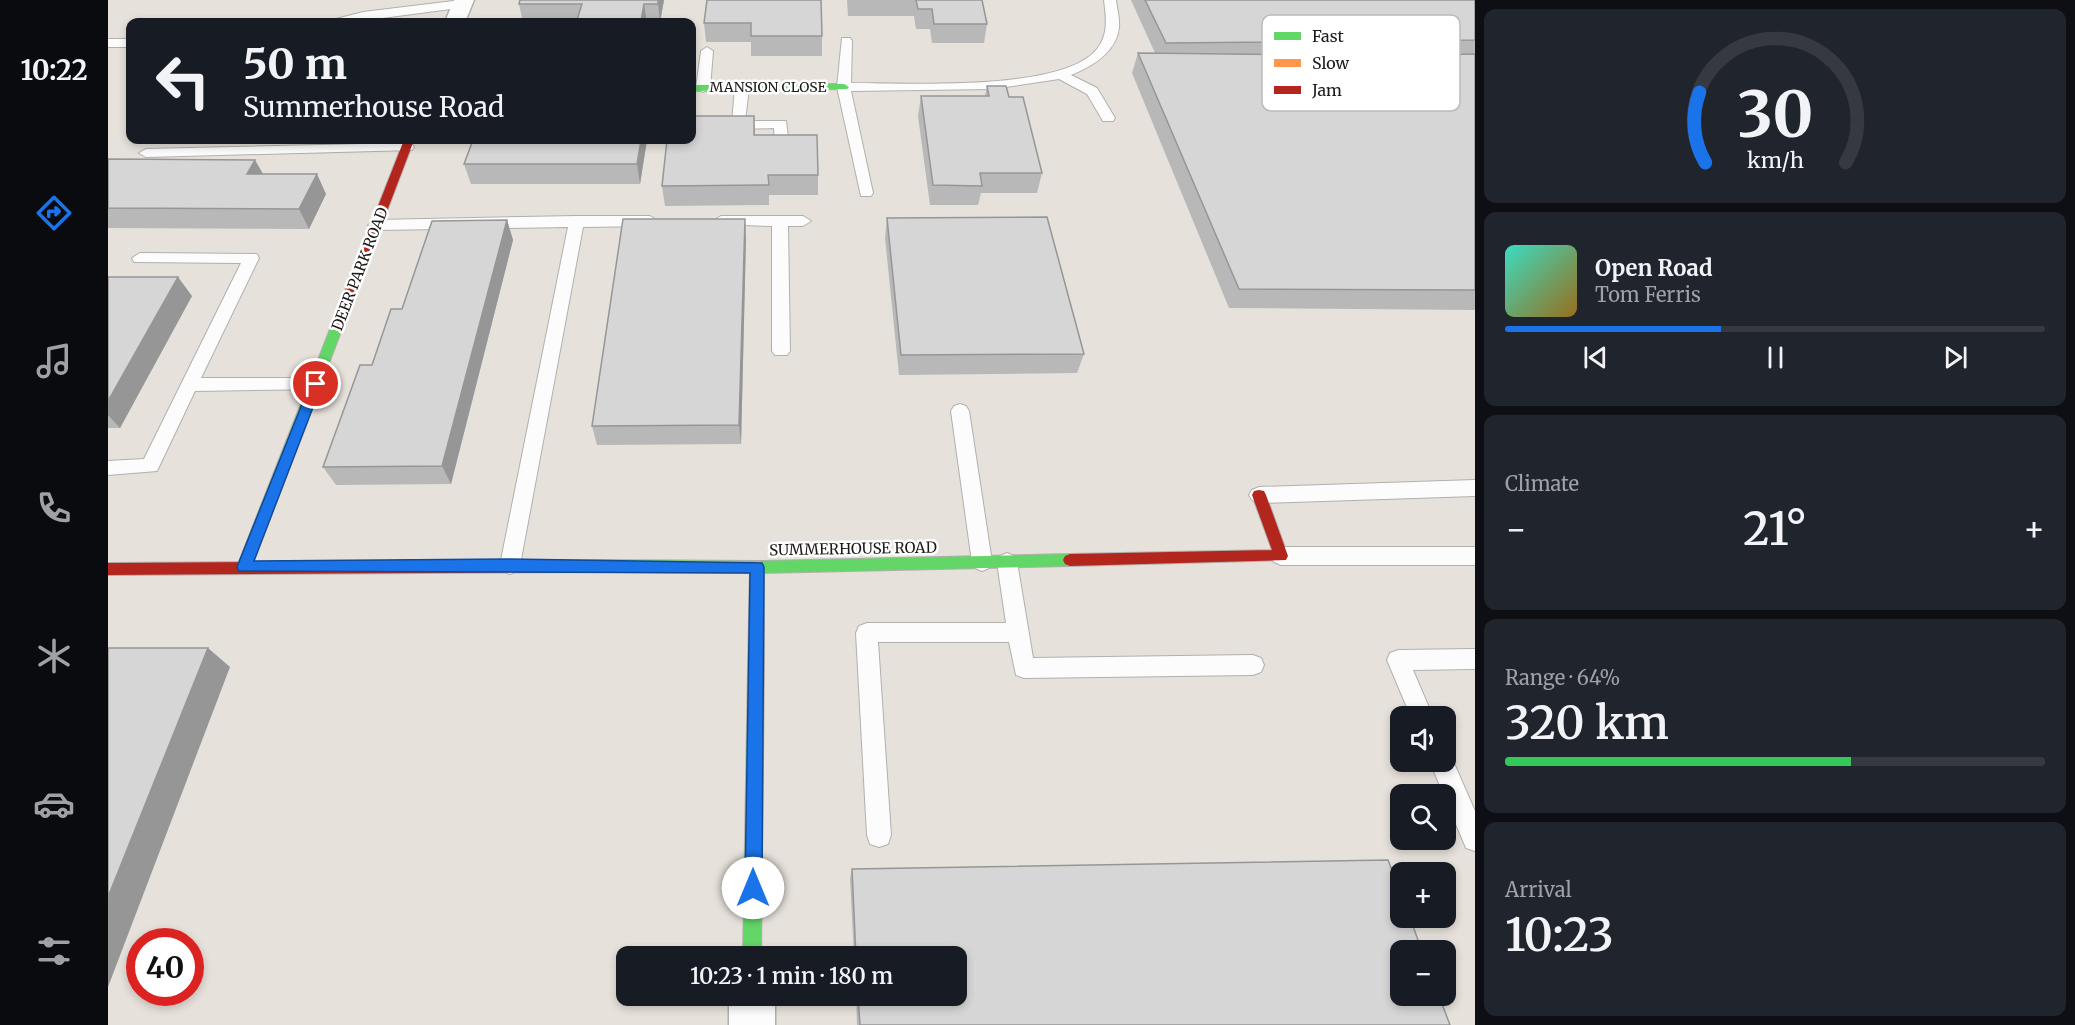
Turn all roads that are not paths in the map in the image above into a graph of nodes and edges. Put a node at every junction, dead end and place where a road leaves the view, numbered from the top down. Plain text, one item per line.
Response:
1 (1110, 0) edge
2 (460, 9) edge
3 (357, 18) edge
4 (846, 40) dead end
5 (108, 43) edge
6 (126, 43) edge
7 (706, 51) dead end
8 (1061, 75) junction
9 (844, 87) junction
10 (697, 88) edge
11 (742, 88) junction
12 (1108, 118) dead end
13 (738, 125) junction
14 (696, 126) edge
15 (382, 144) edge
16 (408, 144) edge
17 (782, 144) edge
18 (146, 153) dead end
19 (866, 193) dead end
20 (577, 221) junction
21 (661, 221) edge
22 (709, 221) edge
23 (780, 221) junction
24 (803, 221) dead end
25 (376, 225) junction
26 (140, 258) dead end
27 (781, 351) dead end
28 (316, 384) junction
29 (189, 385) junction
30 (960, 411) dead end
31 (108, 468) edge
32 (1475, 488) edge
33 (1259, 495) joint
34 (1281, 556) junction
35 (1475, 556) edge
36 (982, 562) junction
37 (1007, 562) junction
38 (510, 565) junction
39 (244, 567) junction
40 (757, 567) junction
41 (108, 569) edge
42 (1019, 632) junction
43 (1475, 659) edge
44 (1253, 665) dead end
45 (1417, 706) edge
46 (1446, 772) edge
47 (879, 835) dead end
48 (1475, 838) edge
49 (753, 946) edge
50 (752, 1006) edge
51 (737, 1025) edge
52 (752, 1025) edge

1 - 8 lane
2 - 3 lane
4 - 9 lane, MANSION CLOSE
5 - 6 lane
7 - 10 lane
8 - 9 lane
8 - 12 lane
9 - 11 street, MANSION CLOSE
9 - 19 lane, MANSION CLOSE
10 - 11 street, MANSION CLOSE
11 - 13 lane
13 - 14 lane
13 - 17 lane
15 - 18 lane
16 - 25 street, DEER PARK ROAD
20 - 21 lane
20 - 25 lane
20 - 38 lane
22 - 23 lane
23 - 24 lane
23 - 27 lane
25 - 28 street, DEER PARK ROAD
26 - 29 lane
28 - 29 lane
28 - 39 street, DEER PARK ROAD
29 - 31 lane
30 - 36 lane
32 - 33 lane
33 - 34 street
34 - 35 lane
34 - 37 street, SUMMERHOUSE ROAD
36 - 37 street, SUMMERHOUSE ROAD
36 - 40 street, SUMMERHOUSE ROAD
37 - 42 lane
38 - 39 street, SUMMERHOUSE ROAD
38 - 40 street, SUMMERHOUSE ROAD
39 - 41 street, SUMMERHOUSE ROAD
40 - 49 street
42 - 44 lane
42 - 47 lane
43 - 45 lane
46 - 48 lane
50 - 52 street
51 - 52 lane

